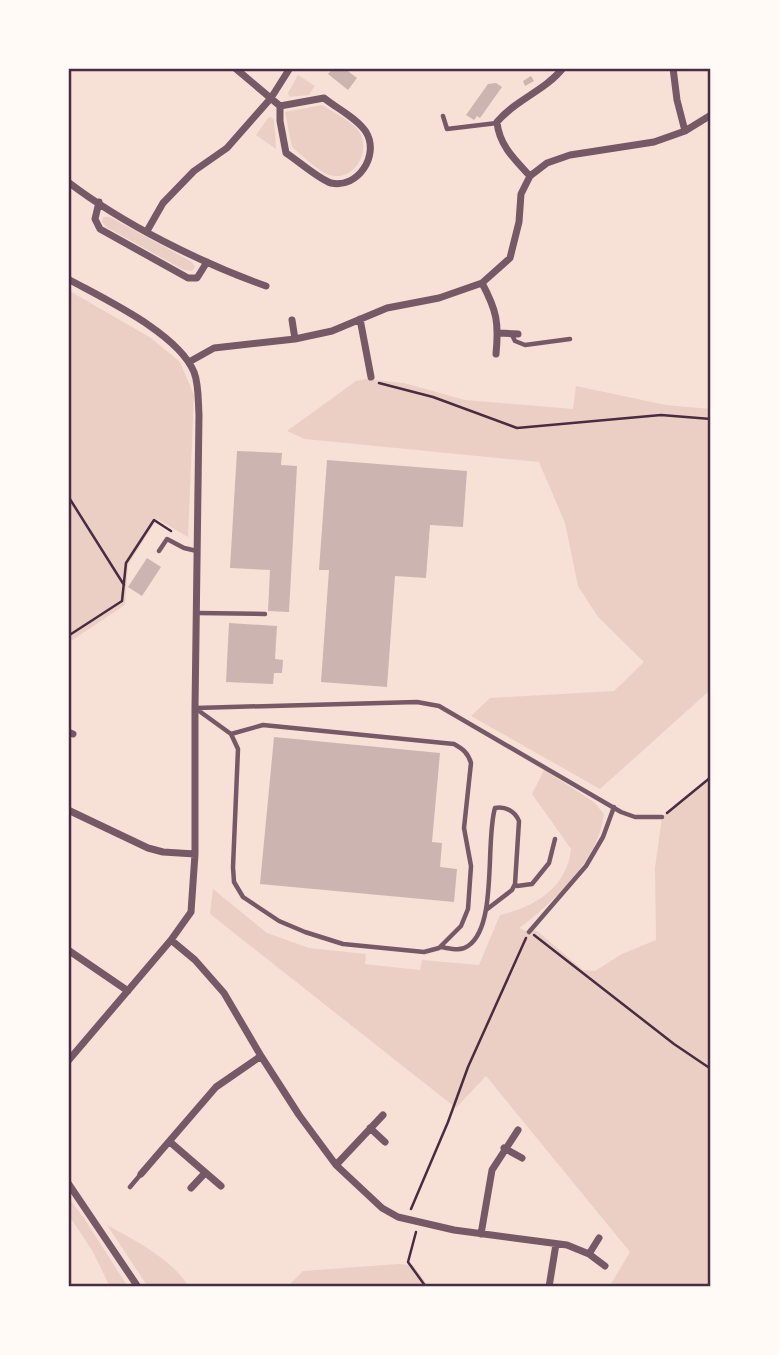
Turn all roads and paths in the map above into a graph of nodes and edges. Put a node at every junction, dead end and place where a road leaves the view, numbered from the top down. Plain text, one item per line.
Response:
1 (235, 68) edge
2 (290, 68) edge
3 (563, 68) edge
4 (673, 68) edge
5 (271, 98) junction
6 (280, 106) junction
7 (711, 115) edge
8 (443, 116) dead end
9 (498, 122) junction
10 (685, 131) junction
11 (530, 176) junction
12 (68, 182) edge
13 (99, 202) junction
14 (146, 231) junction
15 (208, 262) junction
16 (68, 279) edge
17 (482, 283) junction
18 (266, 286) dead end
19 (360, 319) junction
20 (292, 320) dead end
21 (498, 333) junction
22 (515, 334) joint
23 (295, 339) junction
24 (570, 340) dead end
25 (496, 354) dead end
26 (189, 362) junction
27 (371, 377) joint
28 (711, 419) edge
29 (68, 496) edge
30 (174, 533) dead end
31 (159, 551) dead end
32 (197, 551) junction
33 (124, 585) junction
34 (196, 613) junction
35 (265, 614) dead end
36 (68, 636) edge
37 (195, 708) junction
38 (231, 734) junction
39 (711, 777) edge
40 (614, 807) junction
41 (68, 810) edge
42 (662, 817) joint
43 (555, 839) dead end
44 (195, 854) junction
45 (515, 884) junction
46 (486, 911) junction
47 (529, 932) junction
48 (171, 940) junction
49 (440, 947) junction
50 (68, 950) edge
51 (128, 991) junction
52 (261, 1056) junction
53 (68, 1061) edge
54 (711, 1069) edge
55 (383, 1115) dead end
56 (370, 1128) junction
57 (518, 1130) dead end
58 (170, 1142) junction
59 (385, 1142) dead end
60 (504, 1148) junction
61 (522, 1158) dead end
62 (336, 1164) junction
63 (205, 1173) junction
64 (141, 1174) joint
65 (68, 1183) edge
66 (221, 1186) dead end
67 (130, 1187) dead end
68 (191, 1188) dead end
69 (408, 1219) junction
70 (419, 1222) junction
71 (481, 1234) junction
72 (599, 1238) dead end
73 (556, 1244) junction
74 (589, 1254) junction
75 (605, 1266) dead end
76 (138, 1287) edge
77 (426, 1287) edge
78 (549, 1287) edge

1 - 5 street
2 - 5 street
3 - 9 street
4 - 10 street
5 - 6 street
5 - 14 street
6 - 6 street
7 - 10 street
8 - 9 lane
9 - 11 street
10 - 11 street
11 - 17 street
12 - 13 street
13 - 14 street
13 - 15 street
14 - 15 street
15 - 18 street
16 - 26 street
17 - 19 street
17 - 21 street
19 - 23 street
19 - 27 street
20 - 23 street
21 - 22 street
21 - 25 street
22 - 24 lane
23 - 26 street
26 - 32 street
27 - 28 path
29 - 33 path
30 - 33 path
31 - 32 lane
32 - 34 street
33 - 36 path
34 - 35 lane
34 - 37 street
37 - 38 lane
37 - 40 lane
37 - 44 street
38 - 49 lane
38 - 49 lane
39 - 42 path
40 - 42 lane
40 - 47 lane
41 - 44 street
43 - 45 lane
44 - 48 street
45 - 46 lane
45 - 46 lane
46 - 49 lane
47 - 54 path
47 - 69 path
48 - 51 street
48 - 52 street
50 - 51 street
51 - 53 street
52 - 58 street
52 - 62 street
55 - 56 street
56 - 59 street
56 - 62 street
57 - 60 street
58 - 63 street
58 - 64 street
60 - 61 street
60 - 71 street
62 - 69 street
63 - 66 street
63 - 68 street
64 - 67 lane
65 - 76 street
69 - 70 street
70 - 71 street
70 - 77 path
71 - 73 street
72 - 74 street
73 - 74 street
73 - 78 street
74 - 75 street

